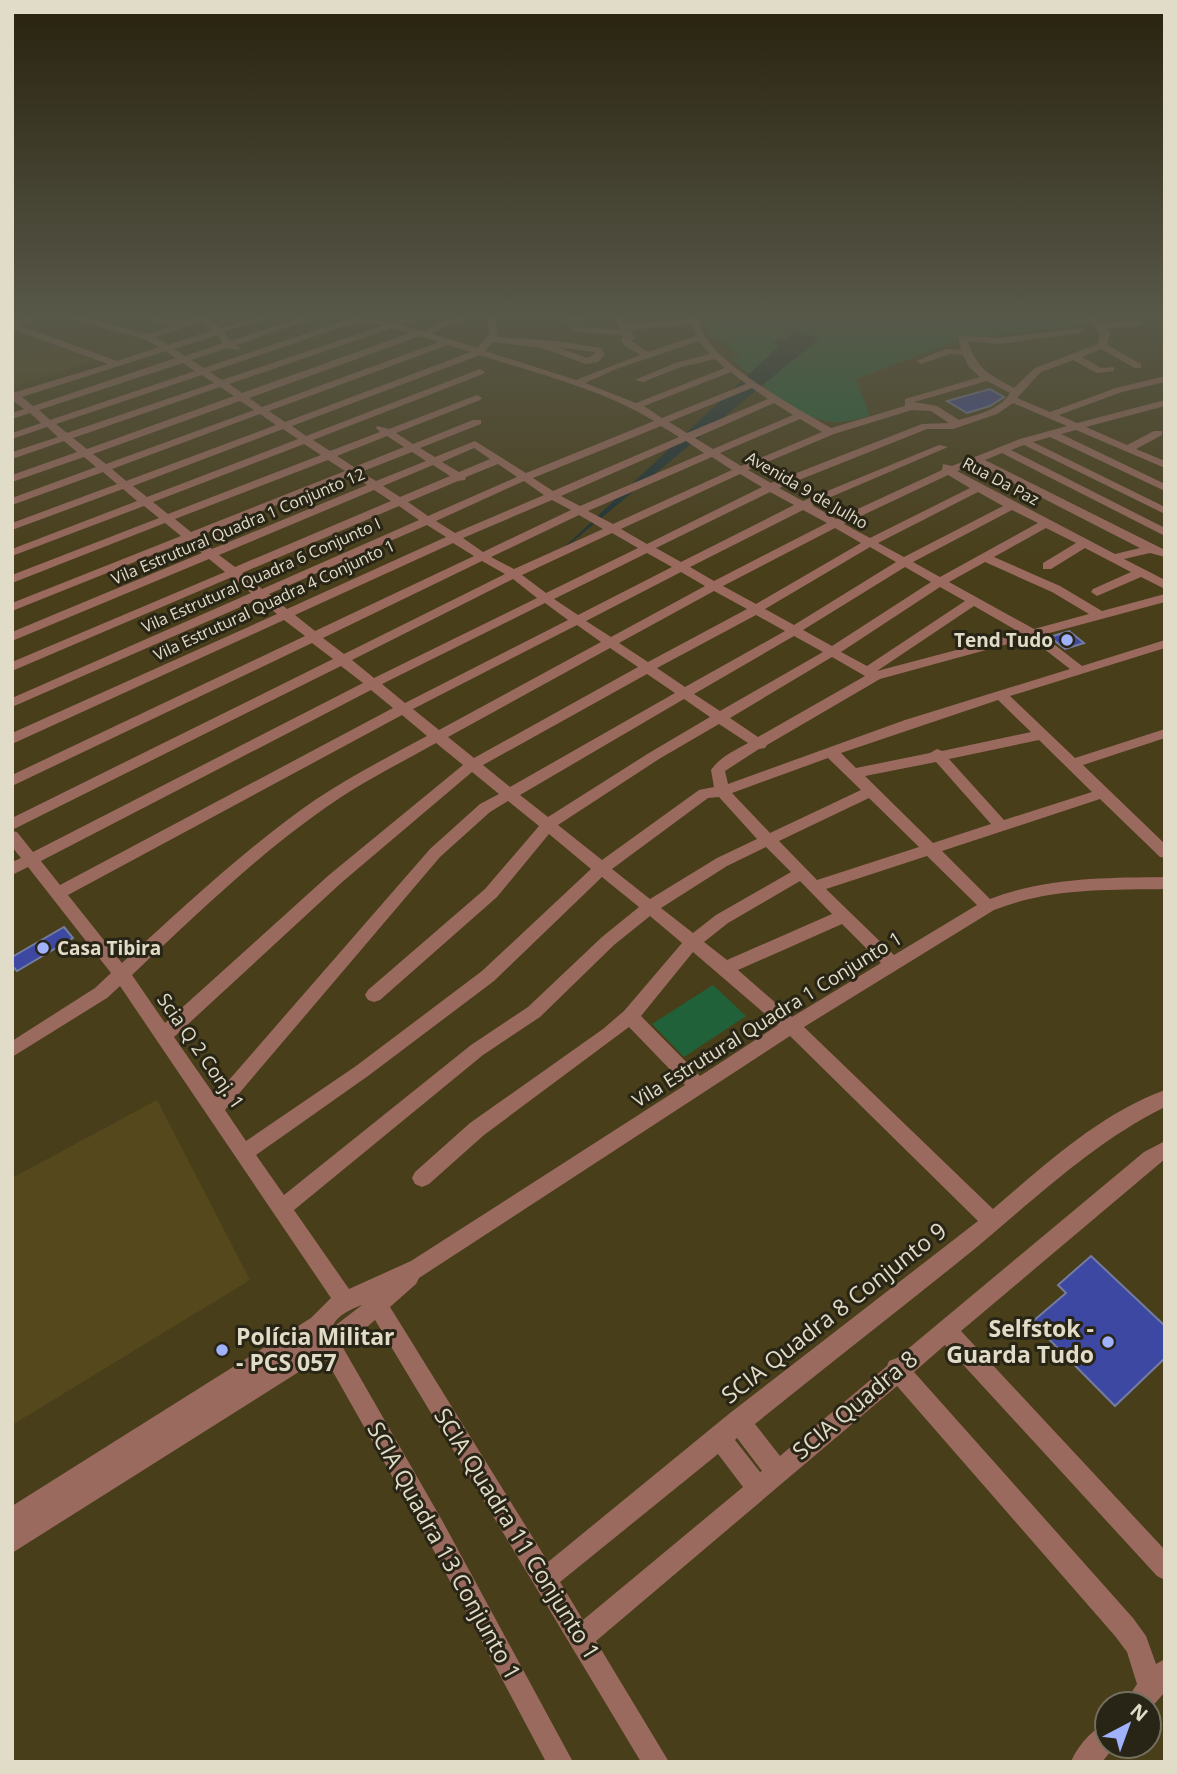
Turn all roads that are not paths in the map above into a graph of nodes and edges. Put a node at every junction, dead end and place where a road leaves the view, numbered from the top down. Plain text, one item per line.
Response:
1 (477, 398) edge
2 (17, 399) edge
3 (64, 399) edge
4 (121, 399) edge
5 (178, 399) edge
6 (241, 399) edge
7 (244, 399) edge
8 (296, 399) edge
9 (330, 399) edge
10 (357, 399) edge
11 (412, 399) edge
12 (475, 399) edge
13 (617, 399) edge
14 (655, 399) edge
15 (716, 399) edge
16 (775, 399) joint
17 (915, 399) edge
18 (1009, 399) edge
19 (1019, 399) edge
20 (1095, 399) edge
21 (1165, 403) edge
22 (340, 405) junction
23 (636, 406) junction
24 (911, 407) junction
25 (33, 409) junction
26 (262, 411) junction
27 (801, 415) junction
28 (12, 416) edge
29 (1048, 416) junction
30 (363, 418) junction
31 (660, 421) junction
32 (477, 422) junction
33 (50, 423) junction
34 (953, 424) junction
35 (284, 426) junction
36 (1076, 427) junction
37 (388, 432) junction
38 (830, 432) junction
39 (1049, 433) junction
40 (1158, 433) dead end
41 (12, 436) edge
42 (685, 436) junction
43 (68, 437) junction
44 (307, 440) junction
45 (1024, 441) junction
46 (475, 444) junction
47 (411, 447) junction
48 (943, 447) junction
49 (1002, 449) junction
50 (1127, 449) junction
51 (86, 453) junction
52 (711, 453) junction
53 (330, 454) junction
54 (12, 456) edge
55 (497, 460) junction
56 (977, 460) junction
57 (436, 461) junction
58 (1165, 465) edge
59 (106, 468) junction
60 (353, 470) junction
61 (740, 470) junction
62 (948, 471) junction
63 (461, 478) junction
64 (523, 478) junction
65 (12, 479) edge
66 (127, 484) junction
67 (375, 486) junction
68 (771, 486) junction
69 (978, 488) junction
70 (1165, 488) edge
71 (552, 495) junction
72 (147, 501) junction
73 (12, 502) edge
74 (401, 503) junction
75 (803, 505) junction
76 (1013, 505) junction
77 (580, 510) junction
78 (1165, 510) edge
79 (167, 518) junction
80 (427, 519) junction
81 (836, 523) junction
82 (1047, 523) junction
83 (12, 527) edge
84 (614, 529) junction
85 (1165, 533) edge
86 (189, 535) junction
87 (454, 538) junction
88 (869, 543) junction
89 (1085, 543) junction
90 (648, 548) junction
91 (1151, 549) junction
92 (12, 552) edge
93 (211, 553) junction
94 (1165, 554) edge
95 (484, 557) junction
96 (985, 557) junction
97 (1114, 558) junction
98 (906, 561) junction
99 (1047, 566) dead end
100 (682, 567) junction
101 (1142, 572) junction
102 (234, 573) junction
103 (514, 574) junction
104 (12, 579) edge
105 (941, 581) junction
106 (716, 585) junction
107 (1165, 585) edge
108 (1097, 592) dead end
109 (259, 593) junction
110 (545, 598) junction
111 (1165, 598) edge
112 (975, 600) junction
113 (12, 607) edge
114 (757, 609) junction
115 (284, 614) junction
116 (1099, 615) junction
117 (578, 619) junction
118 (795, 630) junction
119 (1033, 634) junction
120 (312, 636) junction
121 (12, 637) edge
122 (612, 643) junction
123 (1165, 644) edge
124 (832, 652) junction
125 (342, 660) junction
126 (12, 667) edge
127 (647, 668) junction
128 (1079, 670) junction
129 (871, 674) junction
130 (372, 684) junction
131 (683, 693) junction
132 (1000, 695) junction
133 (12, 703) edge
134 (404, 709) junction
135 (719, 719) junction
136 (1165, 733) edge
137 (1040, 735) junction
138 (436, 737) junction
139 (12, 739) edge
140 (760, 745) junction
141 (831, 752) junction
142 (937, 754) junction
143 (1071, 764) junction
144 (472, 765) junction
145 (853, 774) junction
146 (12, 781) edge
147 (722, 791) junction
148 (870, 791) junction
149 (508, 793) junction
150 (1101, 794) junction
151 (549, 824) junction
152 (12, 825) edge
153 (1001, 826) junction
154 (12, 836) edge
155 (768, 841) junction
156 (930, 849) junction
157 (1164, 851) edge
158 (30, 860) junction
159 (602, 868) junction
160 (12, 869) edge
161 (802, 873) junction
162 (1165, 883) edge
163 (816, 886) junction
164 (58, 893) junction
165 (988, 906) junction
166 (650, 907) junction
167 (844, 916) junction
168 (692, 942) junction
169 (892, 964) junction
170 (725, 968) junction
171 (123, 975) junction
172 (374, 995) dead end
173 (630, 1016) junction
174 (791, 1026) junction
175 (164, 1035) junction
176 (12, 1050) edge
177 (699, 1087) junction
178 (1164, 1100) edge
179 (215, 1108) junction
180 (1165, 1149) edge
181 (246, 1152) junction
182 (422, 1178) dead end
183 (282, 1208) junction
184 (993, 1222) junction
185 (374, 1299) junction
186 (344, 1300) junction
187 (946, 1331) junction
188 (322, 1334) junction
189 (897, 1369) junction
190 (738, 1422) junction
191 (719, 1437) junction
192 (777, 1471) junction
193 (757, 1487) junction
194 (12, 1520) edge
195 (12, 1541) edge
196 (1165, 1568) edge
197 (544, 1580) junction
198 (582, 1638) junction
199 (1151, 1688) edge
200 (560, 1762) edge
201 (656, 1762) edge

1 - 32 street
2 - 25 street
3 - 25 street
4 - 33 street
5 - 43 street
6 - 51 street
7 - 26 street
8 - 26 street
9 - 22 street
10 - 22 street
11 - 30 street
12 - 37 street
13 - 23 street, Avenida 9 de Julho
14 - 23 street
15 - 31 street, Vila Estrutural Quadra 6 Conjunto I
16 - 27 street
16 - 42 street, Vila Estrutural Quadra 4 Conjunto 1
17 - 24 street
18 - 34 street
19 - 29 street
20 - 29 street
21 - 36 street
22 - 30 street
22 - 35 street
23 - 31 street, Avenida 9 de Julho
24 - 34 street
24 - 38 street
25 - 28 street
25 - 33 street
26 - 35 street
26 - 59 street
27 - 38 street
27 - 52 street
29 - 36 street
30 - 37 street
30 - 44 street
31 - 42 street, Avenida 9 de Julho
31 - 64 street, Vila Estrutural Quadra 6 Conjunto I
32 - 46 street
32 - 47 street
33 - 41 street
33 - 43 street
34 - 48 street, Rua Da Paz
34 - 68 street
35 - 44 street
35 - 66 street
36 - 39 street
36 - 50 street
37 - 47 street
37 - 53 street
38 - 61 street
39 - 45 street
39 - 70 street
40 - 50 street
42 - 52 street, Avenida 9 de Julho
42 - 71 street, Vila Estrutural Quadra 4 Conjunto 1
43 - 51 street
43 - 54 street
44 - 53 street
44 - 72 street
45 - 49 street
45 - 78 street
46 - 55 street
46 - 57 street, Vila Estrutural Quadra 1 Conjunto 12
47 - 57 street
47 - 60 street
48 - 62 street, Rua Da Paz
48 - 75 street
49 - 56 street
49 - 85 street
50 - 58 street
51 - 59 street
51 - 65 street
52 - 61 street, Avenida 9 de Julho
52 - 77 street
53 - 60 street
53 - 79 street
55 - 63 street
55 - 64 street
56 - 62 street
56 - 91 street
57 - 63 street
57 - 67 street, Vila Estrutural Quadra 1 Conjunto 12
59 - 66 street
59 - 73 street
60 - 67 street
60 - 86 street
61 - 68 street, Avenida 9 de Julho
61 - 84 street
62 - 69 street, Rua Da Paz
62 - 81 street
63 - 74 street
64 - 71 street
64 - 80 street, Vila Estrutural Quadra 6 Conjunto I
66 - 72 street
66 - 83 street
67 - 74 street
67 - 93 street, Vila Estrutural Quadra 1 Conjunto 12
68 - 75 street, Avenida 9 de Julho
68 - 90 street
69 - 76 street, Rua Da Paz
69 - 88 street
71 - 77 street
71 - 87 street, Vila Estrutural Quadra 4 Conjunto 1
72 - 79 street
72 - 92 street
74 - 80 street
74 - 102 street
75 - 81 street, Avenida 9 de Julho
75 - 100 street
76 - 82 street, Rua Da Paz
76 - 98 street
77 - 84 street
77 - 95 street
79 - 86 street
79 - 104 street
80 - 87 street
80 - 109 street, Vila Estrutural Quadra 6 Conjunto I
81 - 88 street, Avenida 9 de Julho
81 - 106 street
82 - 89 street, Rua Da Paz
82 - 96 street
84 - 90 street
84 - 103 street
86 - 93 street
86 - 113 street
87 - 95 street
87 - 115 street, Vila Estrutural Quadra 4 Conjunto 1
88 - 98 street, Avenida 9 de Julho
88 - 114 street
89 - 97 street, Rua Da Paz
89 - 99 street
90 - 100 street
90 - 110 street
91 - 94 street
91 - 97 street
93 - 102 street
93 - 121 street, Vila Estrutural Quadra 1 Conjunto 12
95 - 103 street
95 - 120 street
96 - 105 street
96 - 116 street
97 - 101 street, Rua Da Paz
98 - 105 street, Avenida 9 de Julho
98 - 118 street
100 - 106 street
100 - 117 street
101 - 107 street, Rua Da Paz
101 - 108 street
102 - 109 street
102 - 126 street
103 - 110 street
103 - 125 street
105 - 112 street, Avenida 9 de Julho
105 - 124 street
106 - 114 street
106 - 122 street
109 - 115 street
109 - 133 street, Vila Estrutural Quadra 6 Conjunto I
110 - 117 street
110 - 130 street
111 - 116 street
112 - 119 street, Avenida 9 de Julho
112 - 129 street
114 - 118 street
114 - 127 street
115 - 120 street
115 - 139 street, Vila Estrutural Quadra 4 Conjunto 1
116 - 119 street
117 - 122 street
117 - 134 street
118 - 124 street
118 - 131 street
119 - 128 street, Avenida 9 de Julho
119 - 129 street
120 - 125 street
120 - 146 street
122 - 127 street
122 - 138 street
123 - 128 street
124 - 129 street
124 - 135 street
125 - 130 street
125 - 152 street
127 - 131 street
127 - 144 street
128 - 132 street
129 - 140 street
130 - 134 street
130 - 158 street
131 - 135 street
131 - 149 street
132 - 137 street
132 - 141 street
134 - 138 street
134 - 164 street
135 - 140 street
135 - 151 street
136 - 143 street
137 - 142 street
137 - 143 street
138 - 144 street
138 - 171 street
140 - 147 street
141 - 145 street
141 - 147 street
142 - 145 street
142 - 153 street
143 - 150 street
144 - 149 street
144 - 175 street
145 - 148 street
147 - 155 street
147 - 159 street
148 - 155 street
148 - 156 street
149 - 151 street
149 - 179 street
150 - 153 street
150 - 157 street
151 - 159 street
151 - 172 street
153 - 156 street
154 - 158 street, Scia Q 2 Conj. 1
155 - 161 street
155 - 166 street
156 - 163 street
156 - 165 street
158 - 160 street
158 - 164 street, Scia Q 2 Conj. 1
159 - 166 street
159 - 181 street
161 - 163 street
161 - 168 street
162 - 165 street, Vila Estrutural Quadra 1 Conjunto 1
163 - 167 street
164 - 171 street, Scia Q 2 Conj. 1
165 - 169 street, Vila Estrutural Quadra 1 Conjunto 1
166 - 168 street
166 - 183 street
167 - 169 street
167 - 170 street
168 - 170 street
168 - 173 street
169 - 174 street, Vila Estrutural Quadra 1 Conjunto 1
170 - 174 street
171 - 175 street, Scia Q 2 Conj. 1
171 - 176 street
173 - 177 street
173 - 182 street
174 - 177 street, Vila Estrutural Quadra 1 Conjunto 1
174 - 184 street
175 - 179 street, Scia Q 2 Conj. 1
177 - 185 street, Vila Estrutural Quadra 1 Conjunto 1
178 - 184 street, SCIA Quadra 8 Conjunto 9
179 - 181 street, Scia Q 2 Conj. 1
180 - 187 street, SCIA Quadra 8
181 - 183 street, Scia Q 2 Conj. 1
183 - 186 street, Scia Q 2 Conj. 1
184 - 190 street, SCIA Quadra 8 Conjunto 9
185 - 186 street
185 - 188 street, Vila Estrutural Quadra 1 Conjunto 1
185 - 197 street, SCIA Quadra 11 Conjunto 1
186 - 188 street
187 - 189 street, SCIA Quadra 8
187 - 196 street
188 - 194 street
188 - 195 street
188 - 200 street, SCIA Quadra 13 Conjunto 1
189 - 192 street, SCIA Quadra 8
189 - 199 street
190 - 191 street, SCIA Quadra 8 Conjunto 9
190 - 192 street
191 - 193 street
191 - 197 street, SCIA Quadra 8 Conjunto 9
192 - 193 street, SCIA Quadra 8
193 - 198 street, SCIA Quadra 8
197 - 198 street, SCIA Quadra 11 Conjunto 1
198 - 201 street, SCIA Quadra 11 Conjunto 1

